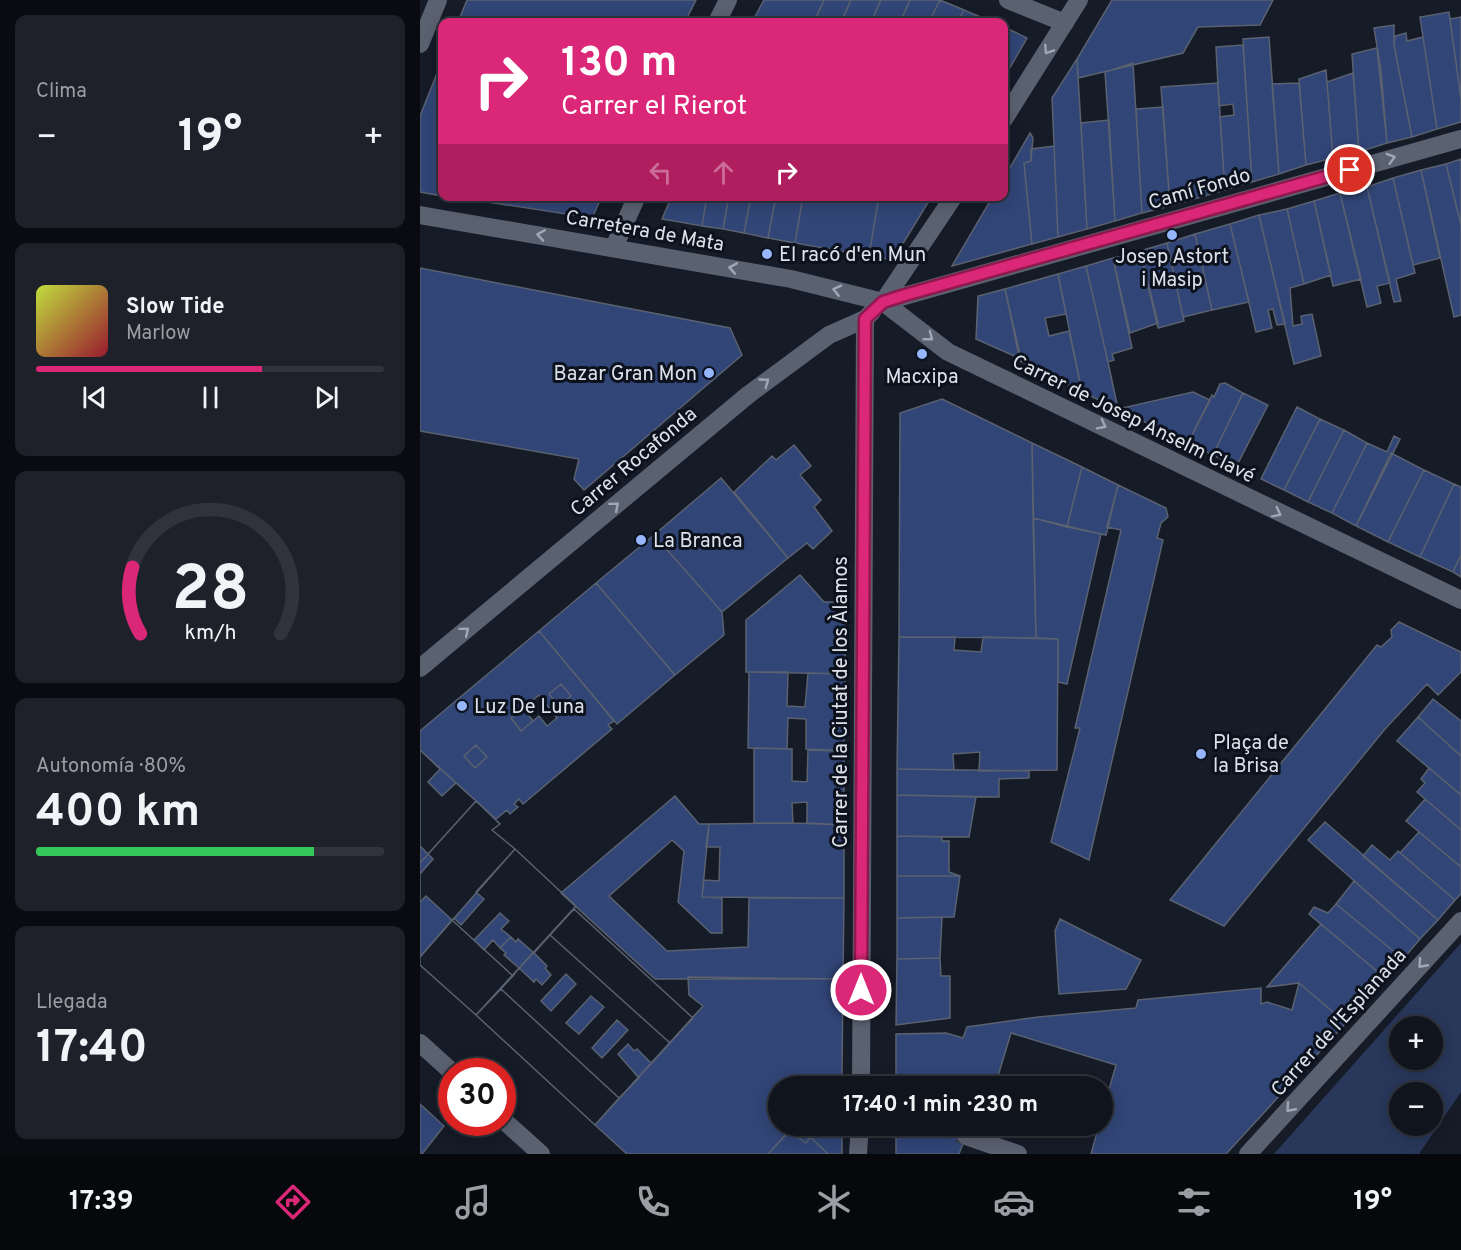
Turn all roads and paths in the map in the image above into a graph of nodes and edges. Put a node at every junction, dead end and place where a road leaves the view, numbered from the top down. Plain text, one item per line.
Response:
1 (438, 0) edge
2 (728, 0) edge
3 (1008, 0) edge
4 (1079, 0) edge
5 (719, 18) edge
6 (1065, 22) junction
7 (420, 44) edge
8 (1008, 113) edge
9 (1461, 139) edge
10 (636, 201) edge
11 (951, 201) edge
12 (420, 215) edge
13 (614, 247) junction
14 (791, 279) joint
15 (883, 302) junction
16 (865, 319) junction
17 (1461, 600) edge
18 (420, 668) edge
19 (1461, 921) edge
20 (420, 1043) edge
21 (438, 1059) edge
22 (861, 1076) edge
23 (516, 1132) edge
24 (859, 1136) edge
25 (966, 1136) tunnel mouth
26 (541, 1154) edge
27 (858, 1154) edge
28 (1018, 1154) edge
29 (1248, 1154) edge

1 - 7 street
2 - 5 street
3 - 6 street
4 - 6 street
6 -> 8 street
15 -> 9 street, Camí Fondo
10 - 13 street
11 - 15 street
13 -> 12 street, Carretera de Mata
14 -> 13 street, Carretera de Mata
15 -> 14 street, Carrer de Josep Anselm Clavé
15 - 16 street, Carrer Rocafonda
15 -> 17 street, Carrer de Josep Anselm Clavé
18 -> 16 street, Carrer Rocafonda
16 - 22 street, Carrer de la Ciutat de los Àlamos
19 -> 29 street, Carrer de l'Esplanada
20 - 21 street
23 - 26 street
24 - 27 street
25 - 28 street

